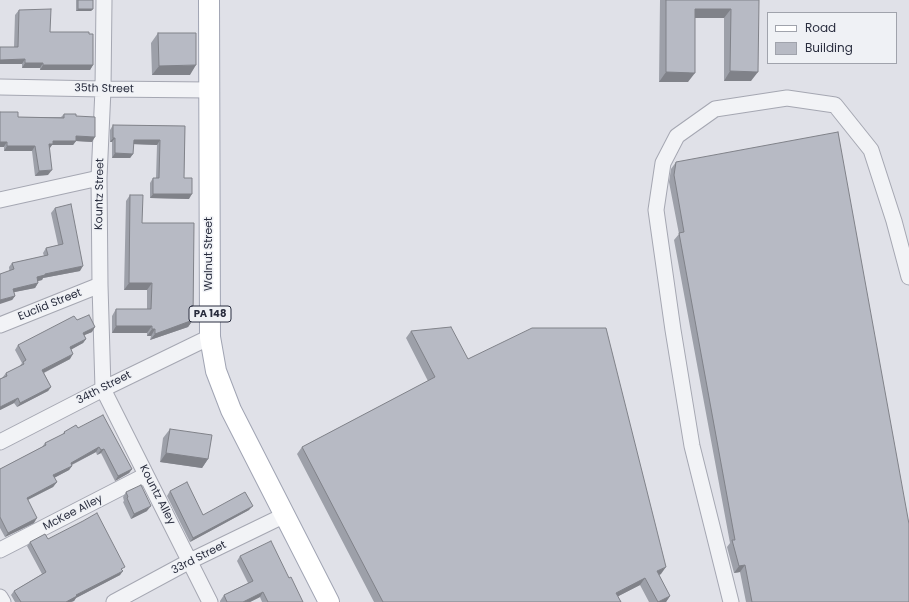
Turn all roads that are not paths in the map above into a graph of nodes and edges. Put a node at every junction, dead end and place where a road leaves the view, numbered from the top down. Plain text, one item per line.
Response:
1 (104, 0) edge
2 (209, 0) edge
3 (0, 87) edge
4 (103, 89) junction
5 (209, 90) junction
6 (99, 178) junction
7 (0, 200) edge
8 (909, 277) edge
9 (100, 285) junction
10 (0, 325) edge
11 (210, 337) junction
12 (103, 389) junction
13 (0, 442) edge
14 (146, 475) junction
15 (285, 515) junction
16 (0, 550) edge
17 (190, 561) junction
18 (0, 597) edge
19 (2, 602) edge
20 (114, 602) edge
21 (210, 602) edge
22 (329, 602) edge
23 (731, 602) edge

1 - 4 street, Kountz Street
2 - 5 main road, Walnut Street / PA 148
3 - 4 street, 35th Street
4 - 5 street, 35th Street
4 - 6 street, Kountz Street
5 - 11 main road, Walnut Street / PA 148
6 - 7 street
6 - 9 street, Kountz Street
8 - 23 street
9 - 10 street, Euclid Street
9 - 12 street, Kountz Street
11 - 12 street, 34th Street
11 - 15 main road, Walnut Street / PA 148
12 - 13 street, 34th Street
12 - 14 street, Kountz Alley
14 - 16 street, McKee Alley
14 - 17 street, Kountz Alley
15 - 17 street, 33rd Street
15 - 22 main road, Walnut Street / PA 148
17 - 20 street, 33rd Street
17 - 21 street, Kountz Alley
18 - 19 street

